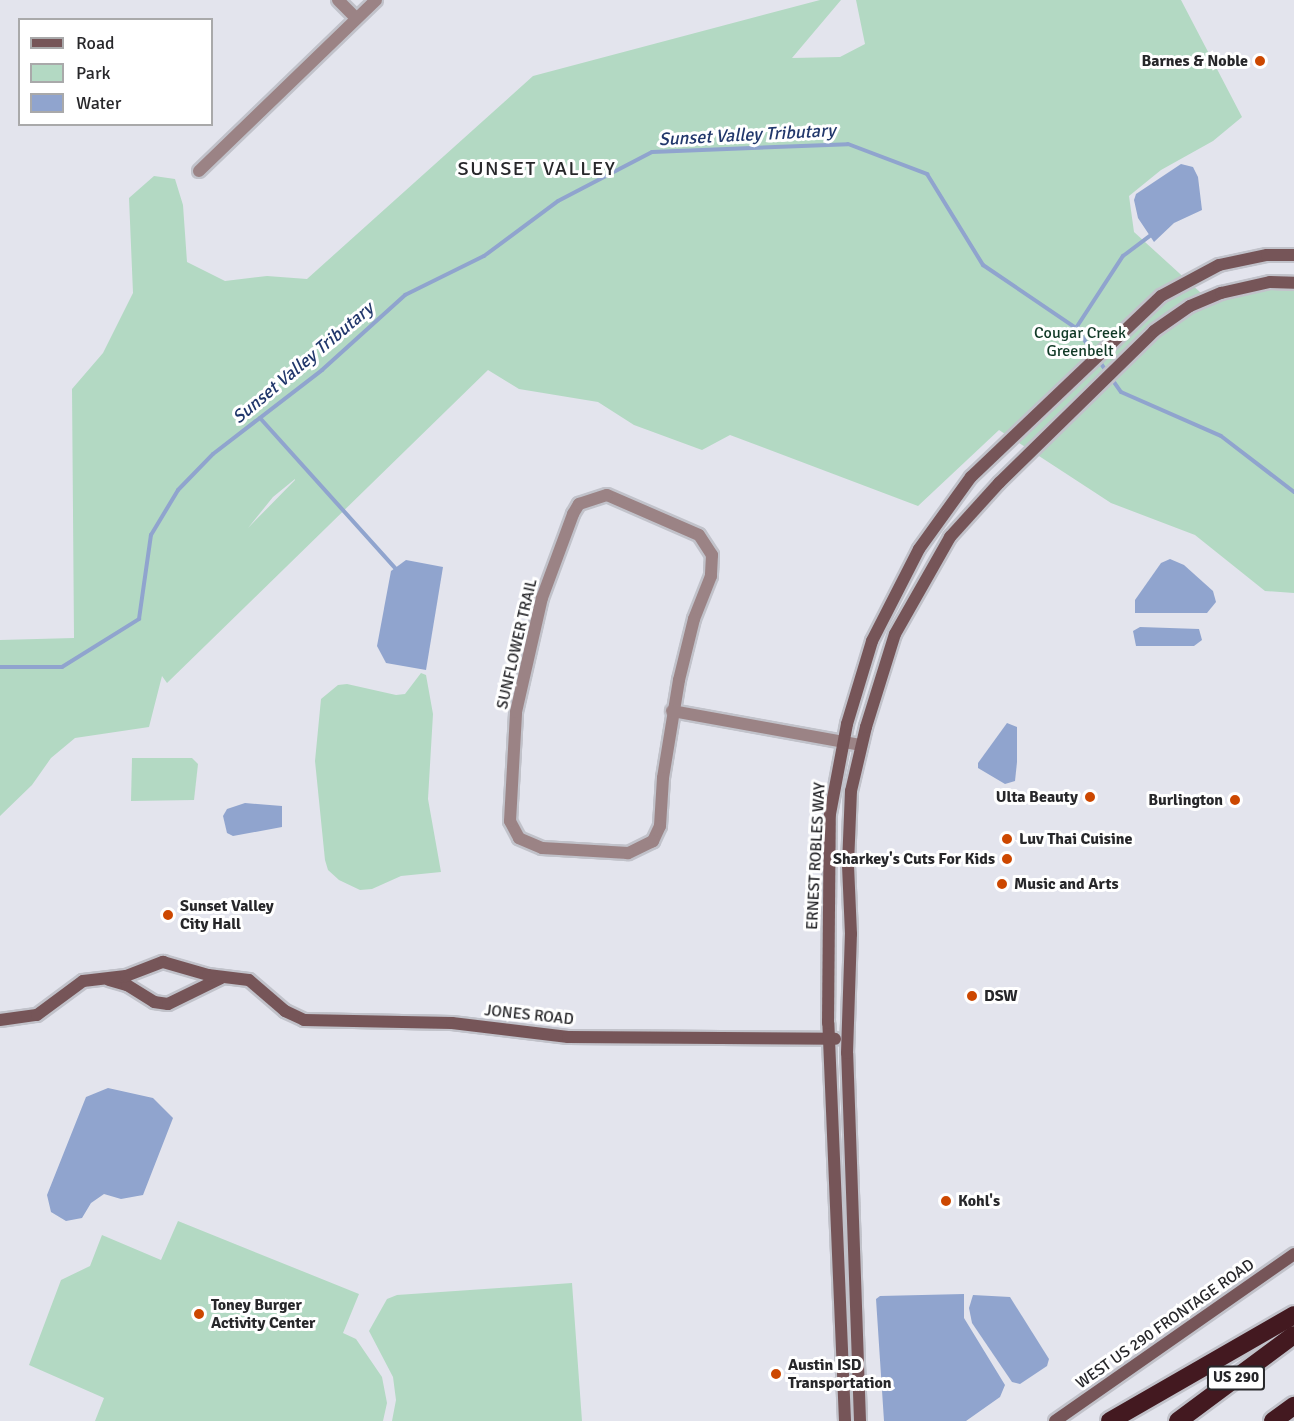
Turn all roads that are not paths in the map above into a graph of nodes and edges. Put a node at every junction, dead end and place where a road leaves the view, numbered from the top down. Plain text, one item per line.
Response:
1 (338, 0) edge
2 (376, 0) edge
3 (356, 18) junction
4 (199, 171) dead end
5 (1294, 255) edge
6 (1294, 283) edge
7 (672, 711) junction
8 (844, 743) junction
9 (861, 746) junction
10 (99, 978) junction
11 (221, 978) junction
12 (0, 1020) edge
13 (829, 1039) junction
14 (848, 1040) junction
15 (832, 1103) junction
16 (849, 1103) junction
17 (853, 1207) junction
18 (835, 1208) junction
19 (1294, 1254) edge
20 (1294, 1315) edge
21 (1294, 1335) edge
22 (1294, 1406) edge
23 (845, 1421) edge
24 (860, 1421) edge
25 (1055, 1421) edge
26 (1110, 1421) edge
27 (1178, 1421) edge
28 (1273, 1421) edge

1 - 3 street
2 - 3 street
3 - 4 street
5 - 8 street, ERNEST ROBLES WAY
6 - 9 street, ERNEST ROBLES WAY
7 - 7 street, SUNFLOWER TRAIL
7 - 8 street
8 - 9 street
8 - 13 street, ERNEST ROBLES WAY
9 - 14 street, ERNEST ROBLES WAY
10 - 11 street, JONES ROAD
10 - 11 street
10 - 12 street, JONES ROAD
11 - 13 street, JONES ROAD
13 - 14 street, JONES ROAD
13 - 15 street, ERNEST ROBLES WAY
14 - 16 street, ERNEST ROBLES WAY
15 - 16 street
15 - 18 street, ERNEST ROBLES WAY
16 - 17 street, ERNEST ROBLES WAY
17 - 18 street
17 - 24 street, ERNEST ROBLES WAY
18 - 23 street, ERNEST ROBLES WAY
19 - 25 street, WEST US 290 FRONTAGE ROAD
20 - 26 highway
21 - 27 highway, US 290
22 - 28 highway

